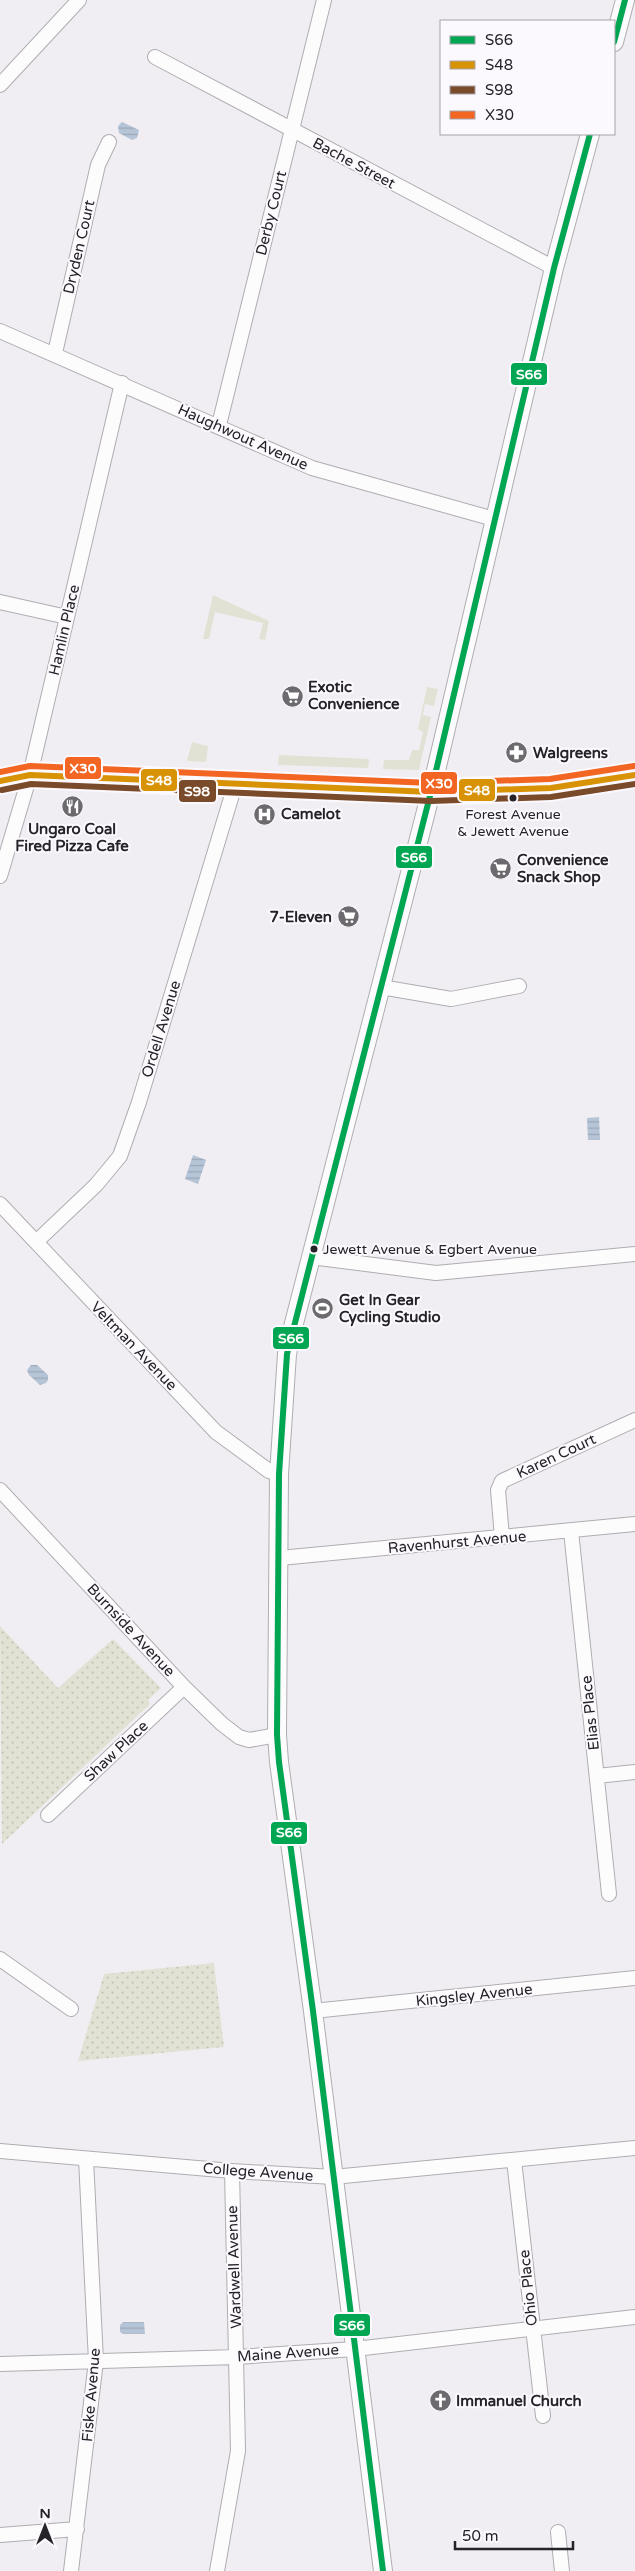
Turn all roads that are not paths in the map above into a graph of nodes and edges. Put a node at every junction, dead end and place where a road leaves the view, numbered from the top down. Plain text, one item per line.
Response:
1 (79, 0) edge
2 (324, 0) edge
3 (625, 0) edge
4 (615, 38) edge
5 (155, 57) dead end
6 (3, 76) edge
7 (291, 130) junction
8 (590, 135) edge
9 (109, 142) dead end
10 (554, 268) junction
11 (0, 331) edge
12 (55, 354) junction
13 (122, 383) junction
14 (219, 426) junction
15 (494, 519) junction
16 (0, 602) edge
17 (66, 617) junction
18 (30, 775) junction
19 (635, 775) edge
20 (0, 781) edge
21 (235, 785) junction
22 (432, 792) junction
23 (0, 876) edge
24 (519, 986) dead end
25 (381, 987) junction
26 (0, 1204) edge
27 (36, 1242) junction
28 (635, 1254) edge
29 (311, 1257) junction
30 (635, 1420) edge
31 (279, 1474) junction
32 (0, 1490) edge
33 (635, 1524) edge
34 (571, 1531) junction
35 (502, 1537) junction
36 (280, 1558) junction
37 (184, 1687) junction
38 (277, 1735) junction
39 (635, 1772) edge
40 (597, 1776) junction
41 (48, 1815) dead end
42 (609, 1894) dead end
43 (0, 1959) edge
44 (635, 1978) edge
45 (71, 2009) dead end
46 (313, 2012) junction
47 (635, 2148) edge
48 (0, 2151) edge
49 (86, 2159) junction
50 (514, 2160) junction
51 (232, 2171) junction
52 (333, 2177) junction
53 (635, 2317) edge
54 (533, 2328) junction
55 (355, 2349) junction
56 (237, 2357) junction
57 (96, 2360) junction
58 (0, 2364) edge
59 (543, 2416) dead end
60 (77, 2529) junction
61 (558, 2532) dead end
62 (0, 2535) edge
63 (71, 2571) edge
64 (218, 2571) edge
65 (383, 2571) edge
66 (562, 2571) edge

1 - 6 street
2 - 7 street, Derby Court
3 - 4 street
5 - 7 street, Bache Street
7 - 10 street, Bache Street
7 - 14 street, Derby Court
8 - 10 street
9 - 12 street, Dryden Court
10 - 15 street
11 - 12 street, Haughwout Avenue
12 - 13 street, Haughwout Avenue
13 - 14 street, Haughwout Avenue
13 - 17 street, Hamlin Place
14 - 15 street, Haughwout Avenue
15 - 22 street
16 - 17 street
17 - 18 street, Hamlin Place
18 - 20 main road
18 - 21 main road
18 - 23 street, Hamlin Place
19 - 22 main road
21 - 22 main road
21 - 27 street, Ordell Avenue
22 - 25 street
24 - 25 street
25 - 29 street
26 - 27 street, Veltman Avenue
27 - 31 street, Veltman Avenue
28 - 29 street
29 - 31 street
30 - 35 street, Karen Court
31 - 36 street
32 - 37 street, Burnside Avenue
33 - 34 street, Ravenhurst Avenue
34 - 35 street, Ravenhurst Avenue
34 - 40 street, Elias Place
35 - 36 street, Ravenhurst Avenue
36 - 38 street
37 - 38 street, Burnside Avenue
37 - 41 street, Shaw Place
38 - 46 street
39 - 40 street
40 - 42 street, Elias Place
43 - 45 street
44 - 46 street, Kingsley Avenue
46 - 52 street
47 - 50 street, College Avenue
48 - 49 street, College Avenue
49 - 51 street, College Avenue
49 - 57 street, Fiske Avenue
50 - 52 street, College Avenue
50 - 54 street, Ohio Place
51 - 52 street, College Avenue
51 - 56 street, Wardwell Avenue
52 - 55 street
53 - 54 street, Maine Avenue
54 - 55 street, Maine Avenue
54 - 59 street, Ohio Place
55 - 56 street, Maine Avenue
55 - 65 street
56 - 57 street, Maine Avenue
56 - 64 street, Wardwell Avenue
57 - 58 street, Maine Avenue
57 - 60 street, Fiske Avenue
60 - 62 street
60 - 63 street, Fiske Avenue
61 - 66 street

